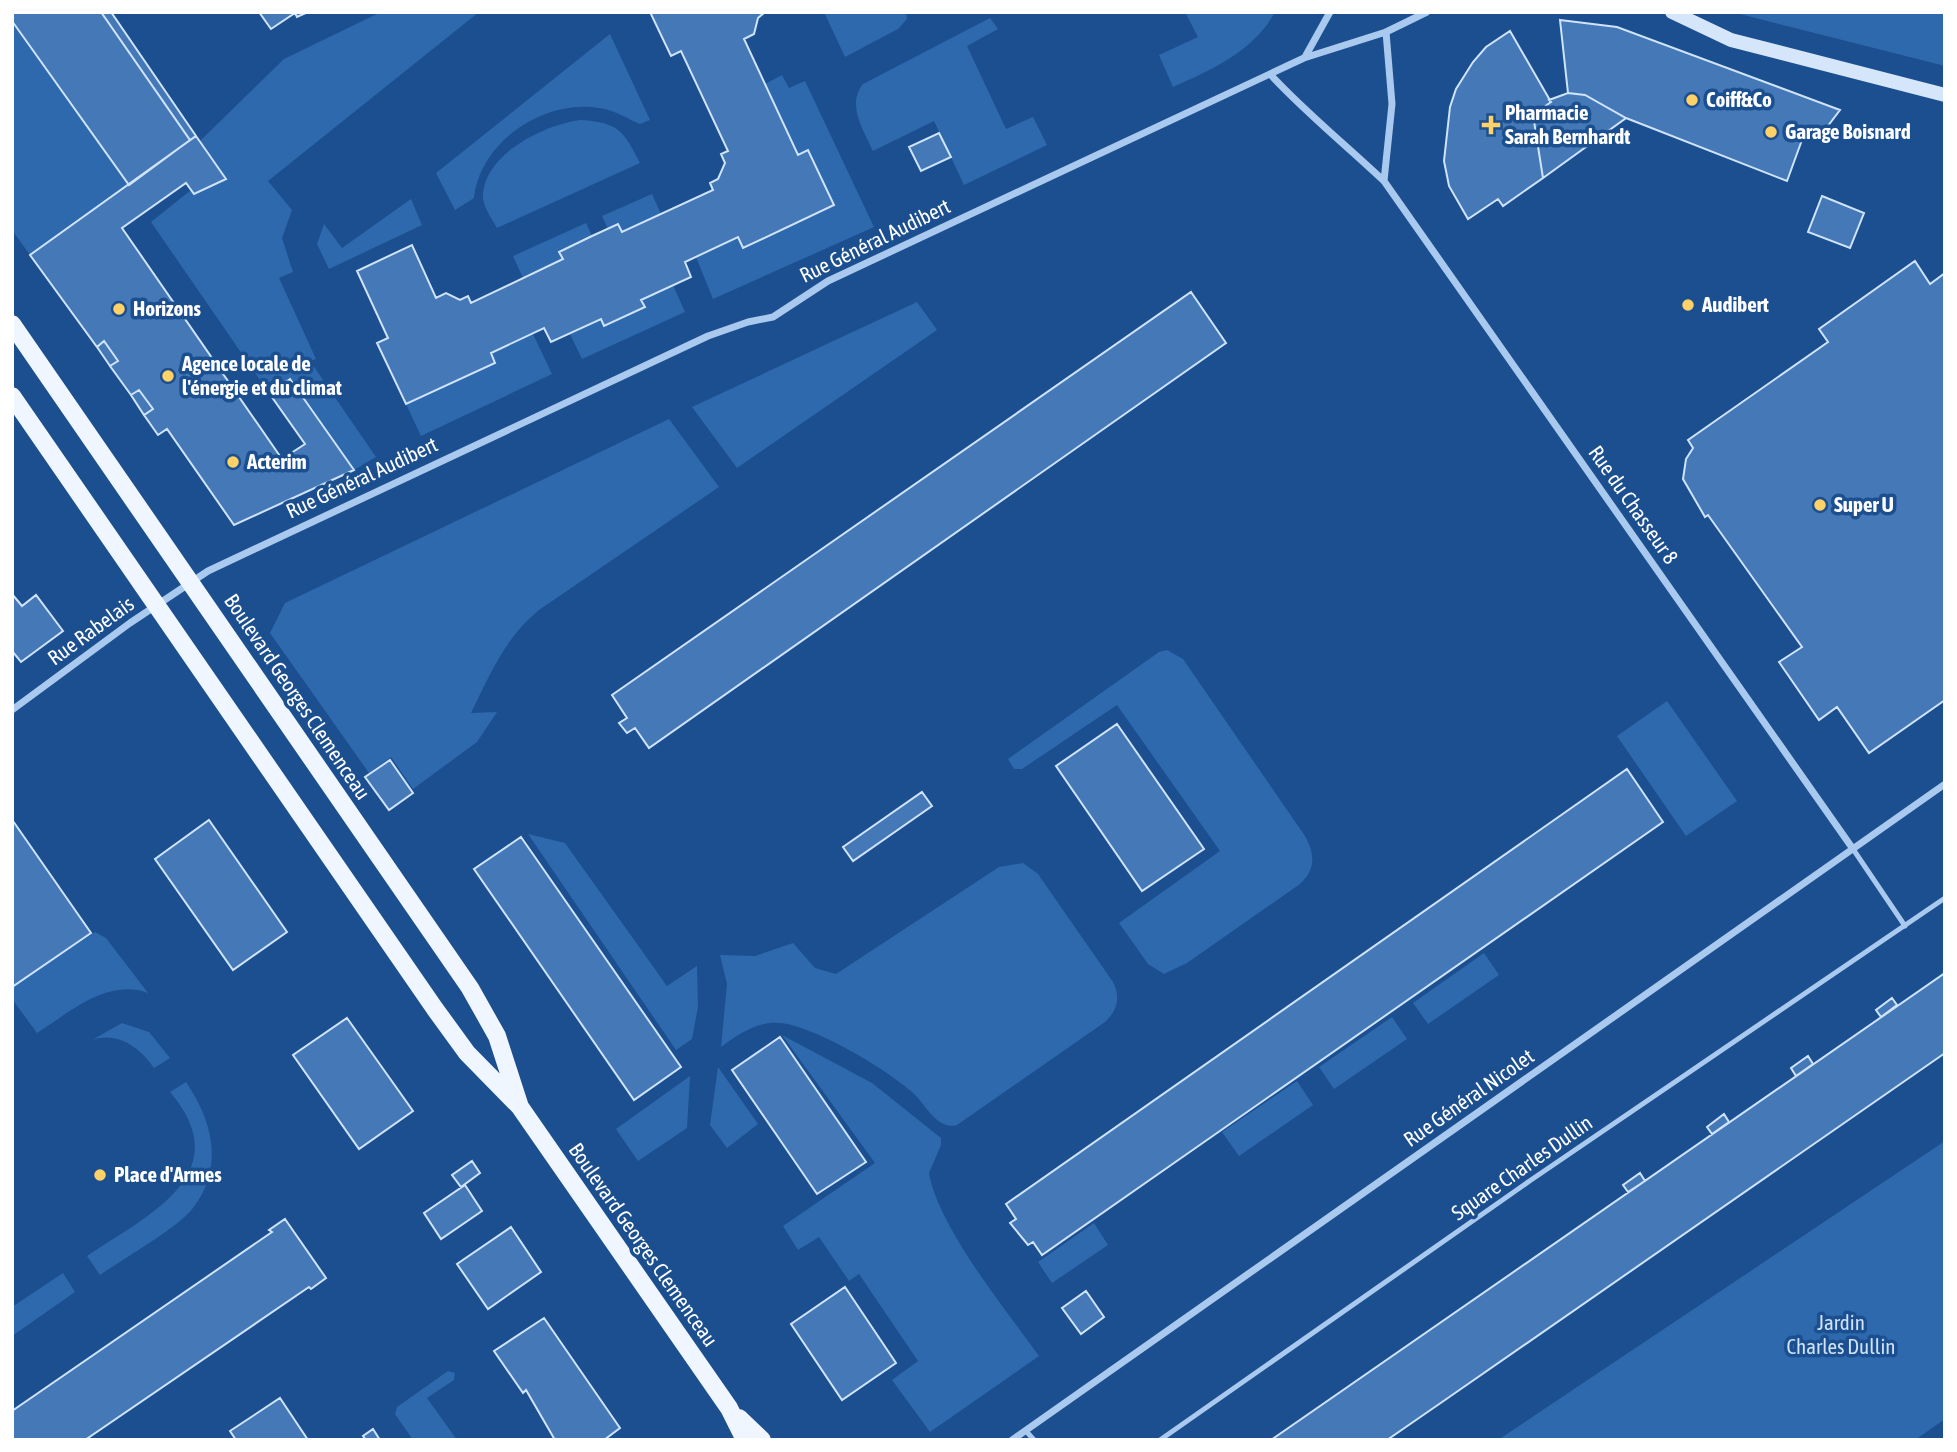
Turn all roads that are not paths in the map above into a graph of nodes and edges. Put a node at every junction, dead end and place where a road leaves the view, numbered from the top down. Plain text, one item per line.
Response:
1 (1330, 12) edge
2 (1427, 12) edge
3 (1672, 12) edge
4 (1385, 32) junction
5 (1304, 58) junction
6 (1270, 74) junction
7 (1945, 95) edge
8 (1384, 181) junction
9 (12, 324) edge
10 (12, 396) edge
11 (191, 581) junction
12 (157, 606) junction
13 (12, 710) edge
14 (1945, 784) edge
15 (1853, 849) junction
16 (1945, 898) edge
17 (1905, 926) junction
18 (520, 1107) junction
19 (729, 1408) junction
20 (1026, 1431) junction
21 (744, 1440) edge
22 (762, 1440) edge
23 (1012, 1440) edge
24 (1034, 1440) edge
25 (1160, 1440) edge

1 - 5 street
2 - 4 street, Rue Général Audibert
3 - 7 main road
4 - 5 street, Rue Général Audibert
4 - 8 street
5 - 6 street, Rue Général Audibert
6 - 8 street, Rue du Chasseur 8
6 - 11 street, Rue Général Audibert
8 - 15 street, Rue du Chasseur 8
9 - 11 main road, Boulevard Georges Clemenceau
10 - 12 main road, Boulevard Georges Clemenceau
11 - 12 street, Rue Général Audibert
11 - 18 main road, Boulevard Georges Clemenceau
12 - 13 street, Rue Rabelais
12 - 18 main road, Boulevard Georges Clemenceau
14 - 15 street, Rue Général Nicolet
15 - 17 lane
15 - 20 street, Rue Général Nicolet
16 - 17 lane, Square Charles Dullin
17 - 25 lane, Square Charles Dullin
18 - 19 main road, Boulevard Georges Clemenceau
19 - 21 main road, Boulevard Georges Clemenceau
19 - 22 main road, Boulevard Georges Clemenceau
20 - 23 street, Rue Général Nicolet
20 - 24 lane

